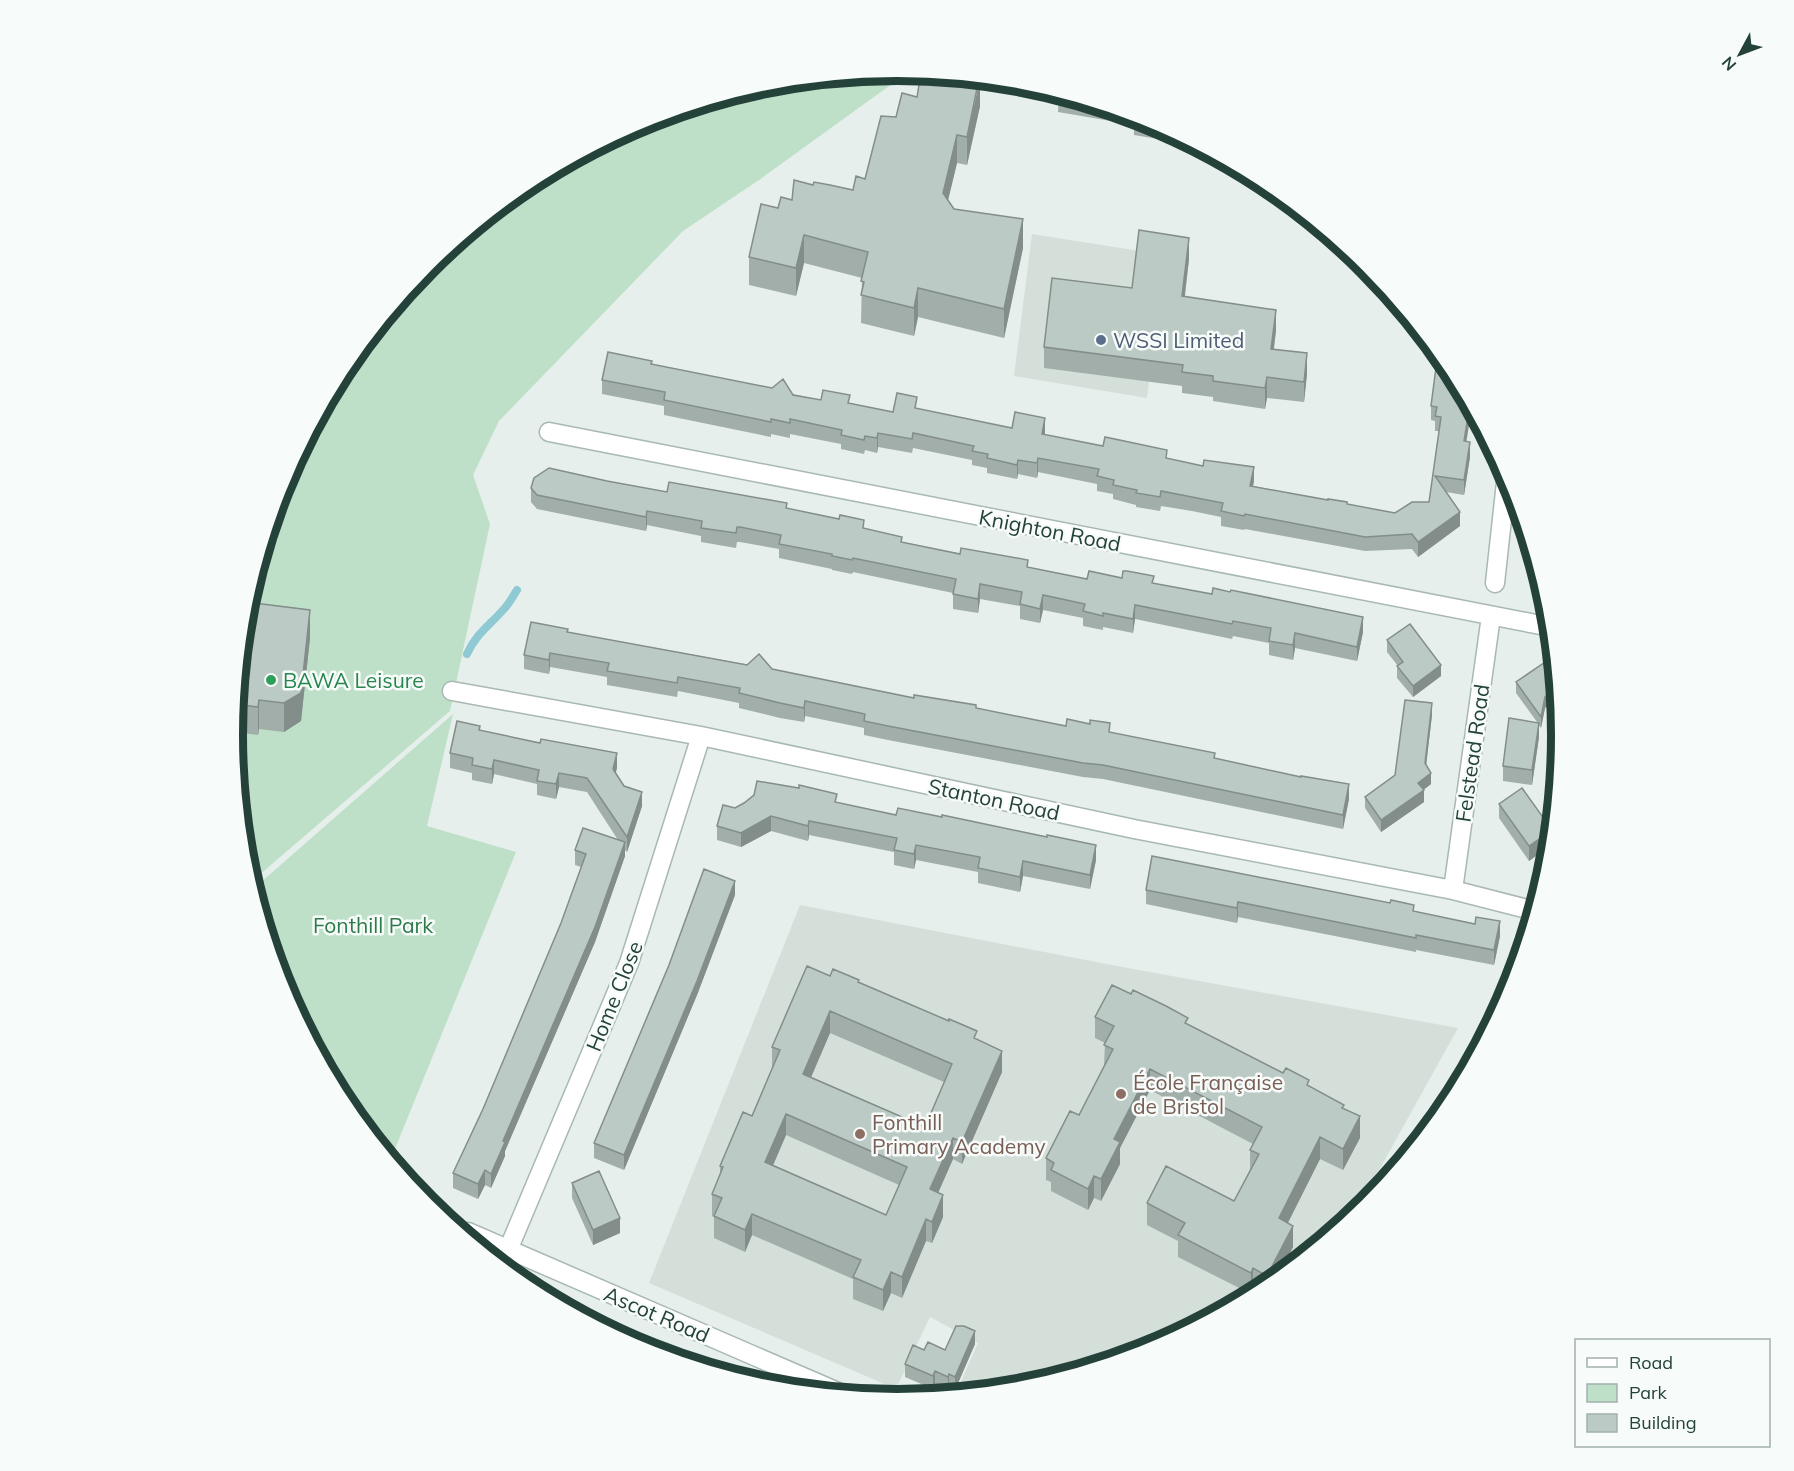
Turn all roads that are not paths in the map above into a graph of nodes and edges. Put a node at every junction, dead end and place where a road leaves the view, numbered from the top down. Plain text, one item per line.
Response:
1 (549, 432) dead end
2 (1505, 493) edge
3 (1495, 583) dead end
4 (1491, 616) junction
5 (1542, 625) edge
6 (452, 691) dead end
7 (701, 736) junction
8 (1453, 890) junction
9 (1528, 909) edge
10 (473, 1234) edge
11 (508, 1250) junction
12 (822, 1385) edge

1 - 4 street, Knighton Road
2 - 3 street
4 - 5 street, Knighton Road
4 - 8 street, Felstead Road
6 - 7 street, Stanton Road
7 - 8 street, Stanton Road
7 - 11 street, Home Close
8 - 9 street, Stanton Road
10 - 11 street, Ascot Road
11 - 12 street, Ascot Road

